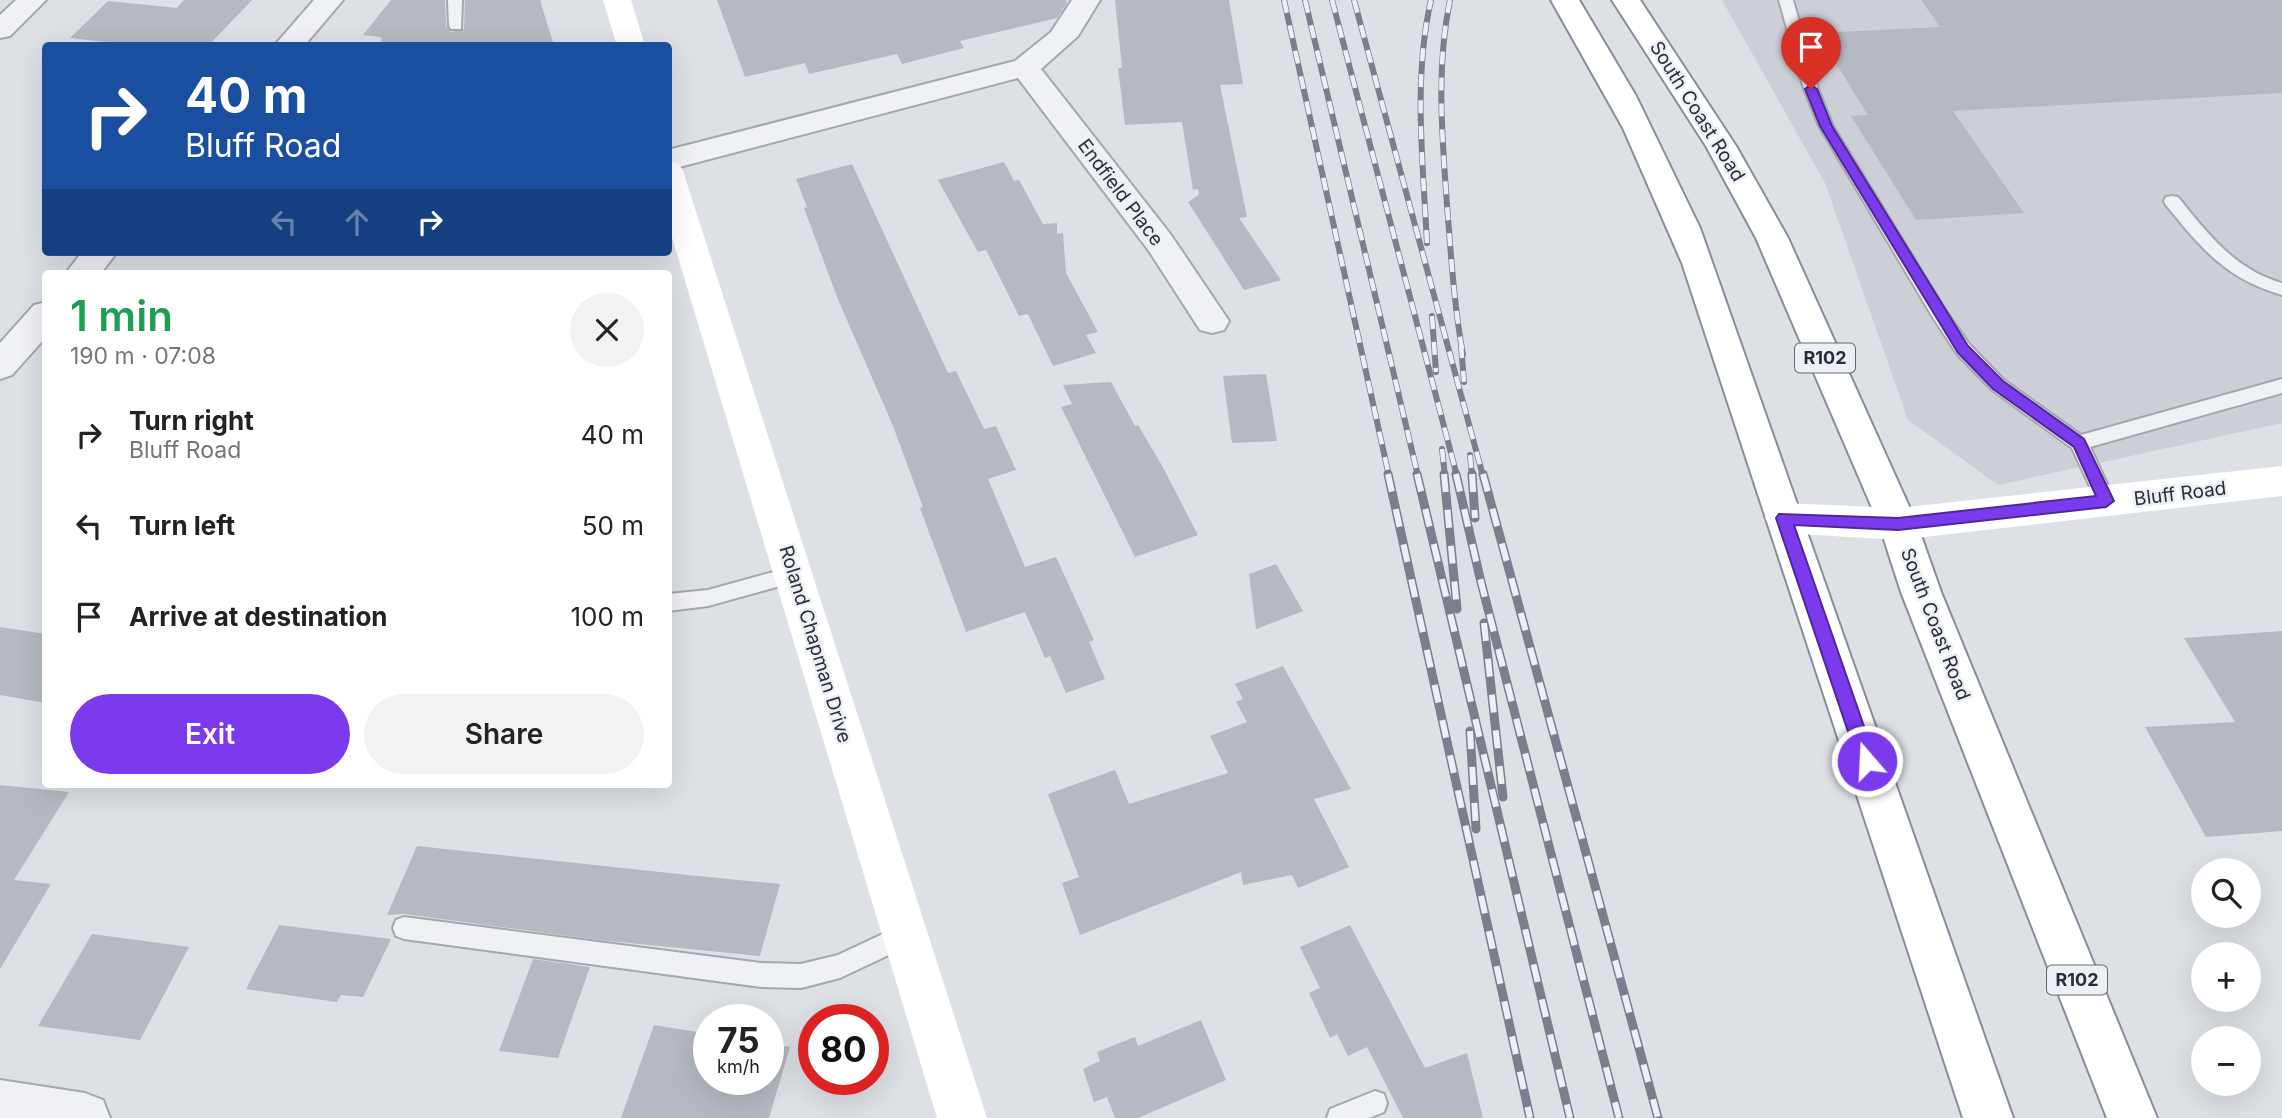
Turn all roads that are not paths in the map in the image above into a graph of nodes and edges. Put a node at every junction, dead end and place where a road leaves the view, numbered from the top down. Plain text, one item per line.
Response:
1 (32, 0) edge
2 (329, 0) edge
3 (456, 0) edge
4 (617, 0) edge
5 (1086, 0) edge
6 (1565, 0) edge
7 (1626, 0) edge
8 (1786, 0) edge
9 (456, 26) dead end
10 (0, 30) edge
11 (292, 42) edge
12 (630, 42) edge
13 (1025, 67) junction
14 (672, 159) edge
15 (672, 184) edge
16 (2172, 201) dead end
17 (97, 256) edge
18 (85, 270) edge
19 (2282, 289) edge
20 (42, 318) edge
21 (1212, 321) dead end
22 (4, 356) edge
23 (2282, 386) edge
24 (2079, 443) junction
25 (2282, 481) edge
26 (2106, 501) junction
27 (1784, 518) junction
28 (1898, 524) junction
29 (795, 574) junction
30 (672, 602) edge
31 (404, 928) dead end
32 (906, 935) junction
33 (1375, 1104) dead end
34 (0, 1105) edge
35 (85, 1118) edge
36 (962, 1118) edge
37 (1339, 1118) edge
38 (1988, 1118) edge
39 (2132, 1118) edge

1 - 10 street
2 - 11 street
3 - 9 lane
4 - 12 main road
5 - 13 street
6 - 27 main road
7 - 28 main road, South Coast Road / R102
8 - 24 lane
13 - 14 street
13 - 21 street, Endfield Place
15 - 29 main road, Roland Chapman Drive
16 - 19 lane
17 - 18 street
20 - 22 street
23 - 24 lane
24 - 26 lane
25 - 26 main road, Bluff Road
26 - 28 main road, Bluff Road
27 - 28 main road, Bluff Road
27 - 38 main road
28 - 39 main road, South Coast Road / R102
29 - 30 lane
29 - 32 main road, Roland Chapman Drive
31 - 32 lane
32 - 36 main road, Roland Chapman Drive
33 - 37 lane
34 - 35 street

